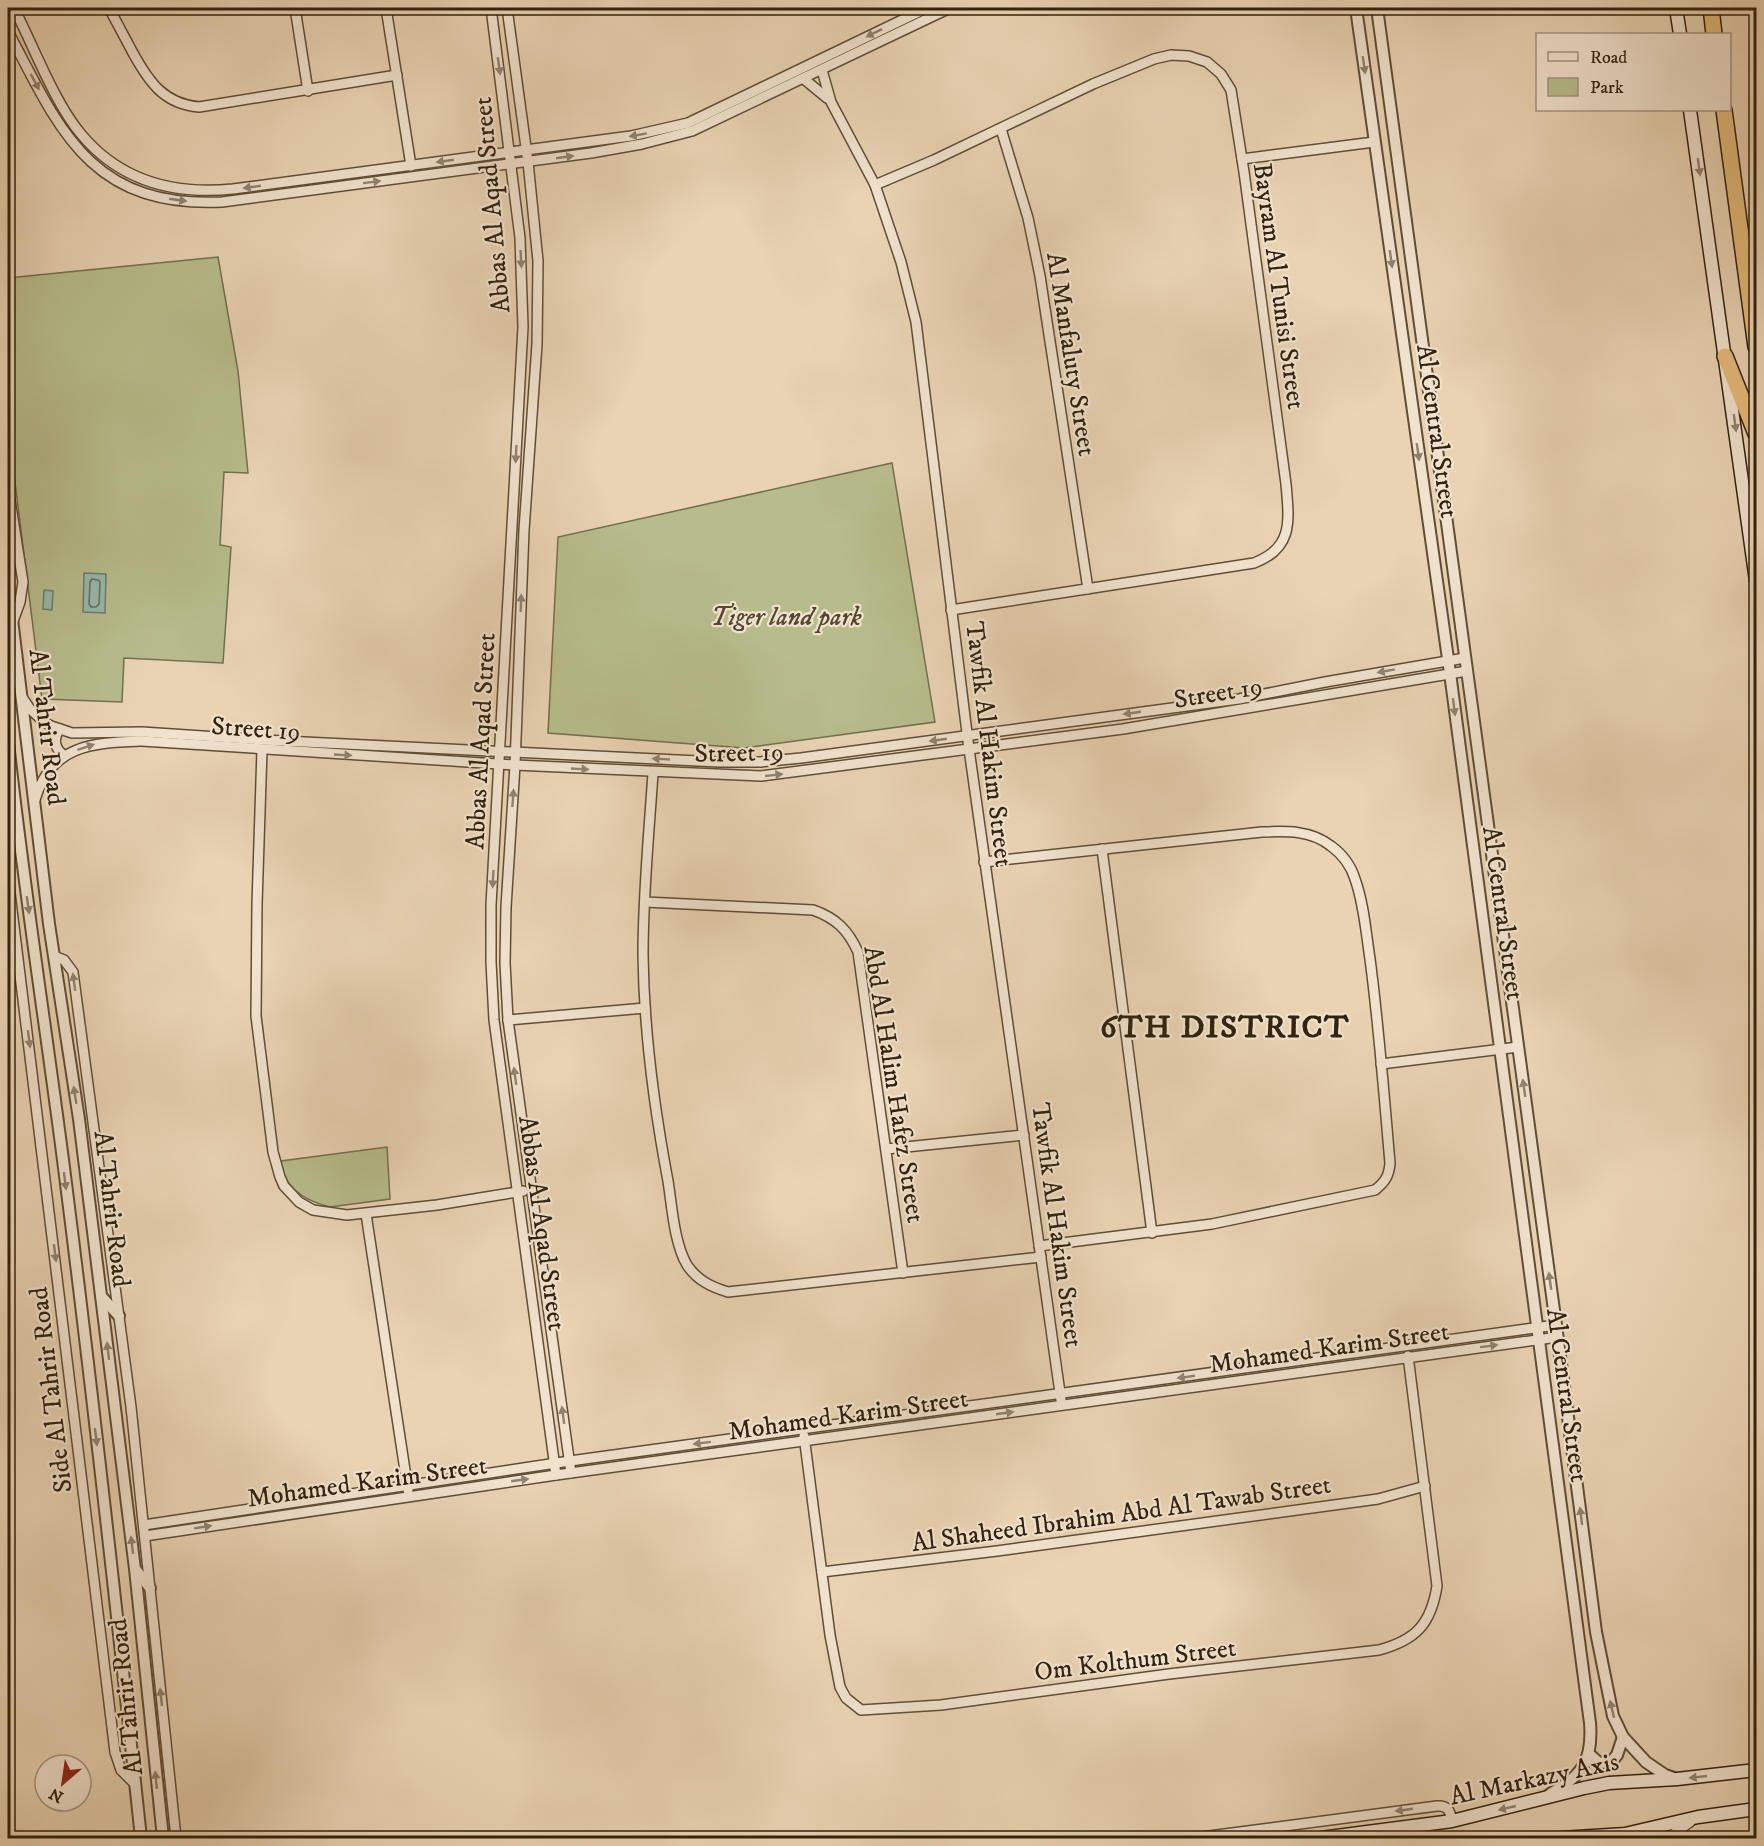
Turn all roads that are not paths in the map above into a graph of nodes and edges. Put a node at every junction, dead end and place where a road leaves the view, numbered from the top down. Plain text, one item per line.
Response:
1 (14, 8) edge
2 (108, 8) edge
3 (295, 8) edge
4 (386, 8) edge
5 (491, 8) edge
6 (507, 8) edge
7 (927, 8) edge
8 (950, 8) edge
9 (1356, 8) edge
10 (1377, 8) edge
11 (1676, 8) edge
12 (1711, 8) edge
13 (8, 31) edge
14 (1680, 33) edge
15 (1714, 33) edge
16 (822, 70) junction
17 (397, 75) junction
18 (804, 79) junction
19 (308, 91) junction
20 (831, 102) junction
21 (1690, 111) edge
22 (1724, 111) edge
23 (1001, 129) junction
24 (1374, 142) junction
25 (91, 145) junction
26 (526, 151) junction
27 (510, 152) junction
28 (81, 154) junction
29 (1242, 159) junction
30 (528, 162) junction
31 (512, 164) junction
32 (411, 166) junction
33 (875, 184) junction
34 (1756, 347) edge
35 (1725, 356) junction
36 (1756, 434) edge
37 (8, 487) edge
38 (1756, 581) edge
39 (8, 586) edge
40 (1088, 589) junction
41 (951, 610) junction
42 (12, 624) junction
43 (1465, 658) junction
44 (1449, 660) junction
45 (1467, 670) junction
46 (1450, 673) junction
47 (21, 694) junction
48 (60, 729) junction
49 (142, 736) junction
50 (967, 736) junction
51 (8, 742) edge
52 (969, 749) junction
53 (262, 750) junction
54 (500, 751) junction
55 (516, 752) junction
56 (65, 756) junction
57 (499, 764) junction
58 (515, 765) junction
59 (653, 773) junction
60 (11, 799) edge
61 (35, 802) junction
62 (8, 815) edge
63 (1102, 849) junction
64 (984, 862) junction
65 (8, 877) edge
66 (645, 902) junction
67 (54, 956) junction
68 (645, 1008) junction
69 (508, 1020) junction
70 (1518, 1047) junction
71 (1499, 1049) junction
72 (1381, 1064) junction
73 (79, 1119) junction
74 (57, 1122) junction
75 (1024, 1135) junction
76 (886, 1149) junction
77 (63, 1161) junction
78 (84, 1162) junction
79 (531, 1189) junction
80 (518, 1192) junction
81 (366, 1214) junction
82 (1152, 1233) junction
83 (1039, 1246) junction
84 (1041, 1257) junction
85 (542, 1268) junction
86 (528, 1270) junction
87 (903, 1273) junction
88 (101, 1296) junction
89 (119, 1316) junction
90 (1556, 1325) junction
91 (1536, 1328) junction
92 (1558, 1337) junction
93 (1538, 1340) junction
94 (1408, 1356) junction
95 (1060, 1394) junction
96 (1062, 1405) junction
97 (803, 1430) junction
98 (805, 1441) junction
99 (570, 1461) junction
100 (554, 1464) junction
101 (571, 1473) junction
102 (556, 1475) junction
103 (407, 1486) junction
104 (1425, 1486) junction
105 (409, 1497) junction
106 (287, 1509) junction
107 (144, 1530) junction
108 (135, 1569) junction
109 (822, 1572) junction
110 (150, 1588) junction
111 (1623, 1737) junction
112 (1589, 1754) junction
113 (1756, 1770) edge
114 (1677, 1779) junction
115 (135, 1784) junction
116 (1537, 1800) junction
117 (1756, 1809) edge
118 (1698, 1817) junction
119 (1452, 1821) junction
120 (141, 1839) edge
121 (163, 1839) edge
122 (176, 1839) edge
123 (1194, 1839) edge
124 (1321, 1839) edge
125 (1562, 1839) edge
126 (1668, 1839) edge

1 - 25 street
2 - 19 street
3 - 19 street
4 - 17 street
5 -> 27 street, Abbas Al Aqad Street
6 - 26 street, Abbas Al Aqad Street
7 -> 26 street
8 - 16 street
9 -> 24 street, Al Central Street
10 - 43 street, Al Central Street
11 - 14 main road
12 - 15 highway
13 -> 28 street
16 - 18 street
16 - 20 street, Tawfik Al Hakim Street
17 - 19 street
17 - 32 street
18 - 20 street, Tawfik Al Hakim Street
30 -> 18 street
20 - 33 street, Tawfik Al Hakim Street
21 -> 35 main road
22 - 34 highway
23 - 29 street, Bayram Al Tunisi Street
23 - 33 street, Bayram Al Tunisi Street
23 - 40 street, Al Manfaluty Street
24 - 29 street
24 -> 44 street, Al Central Street
25 - 28 street
32 -> 25 street
26 - 27 street
26 - 30 street, Abbas Al Aqad Street
27 - 31 street, Abbas Al Aqad Street
27 -> 32 street
28 -> 31 street
29 - 40 street, Bayram Al Tunisi Street
30 - 31 street
55 -> 30 street, Abbas Al Aqad Street
31 -> 54 street, Abbas Al Aqad Street
33 - 41 street, Tawfik Al Hakim Street
35 - 36 highway
35 -> 38 main road
37 - 42 street
39 - 42 street, Al Tahrir Road
40 - 41 street, Bayram Al Tunisi Street
41 - 50 street, Tawfik Al Hakim Street
42 - 47 street, Al Tahrir Road
43 - 44 street, Street 19
43 - 45 street, Al Central Street
44 - 46 street, Al Central Street
44 -> 50 street, Street 19
45 - 46 street, Street 19
45 - 70 street, Al Central Street
46 - 52 street, Street 19
46 -> 71 street, Al Central Street
47 - 48 street, Street 19
47 - 61 street, Al Tahrir Road
48 - 49 street, Street 19
48 - 56 street
49 - 53 street, Street 19
49 - 54 street, Street 19
56 -> 49 street, Street 19
50 - 52 street, Tawfik Al Hakim Street
50 -> 55 street, Street 19
51 - 60 street, Al Tahrir Road
59 -> 52 street, Street 19
52 - 64 street, Tawfik Al Hakim Street
53 -> 57 street, Street 19
53 - 81 street
54 - 55 street, Street 19
54 - 57 street, Abbas Al Aqad Street
55 - 58 street, Abbas Al Aqad Street
56 - 61 street, Street 19
57 - 58 street, Street 19
57 -> 80 street, Abbas Al Aqad Street
58 -> 59 street, Street 19
69 -> 58 street, Abbas Al Aqad Street
59 - 66 street
60 - 62 street
60 -> 74 street, Al Tahrir Road
61 - 67 street, Al Tahrir Road
63 - 64 street
63 - 72 street
63 - 82 street
64 - 75 street, Tawfik Al Hakim Street
65 -> 115 street, Side Al Tahrir Road
66 - 68 street
66 - 76 street, Abd Al Halim Hafez Street
73 -> 67 street, Al Tahrir Road
89 -> 67 street
68 - 69 street
68 - 87 street
79 -> 69 street, Abbas Al Aqad Street
70 - 71 street
90 -> 70 street, Al Central Street
71 - 72 street
71 - 91 street, Al Central Street
72 - 82 street
73 - 74 street
73 - 78 street, Al Tahrir Road
74 - 77 street, Al Tahrir Road
75 - 76 street
75 - 83 street, Tawfik Al Hakim Street
76 - 87 street, Abd Al Halim Hafez Street
77 - 78 street
77 -> 115 street, Al Tahrir Road
78 - 88 street, Al Tahrir Road
79 - 80 street
79 - 85 street, Abbas Al Aqad Street
80 - 81 street
80 - 86 street, Abbas Al Aqad Street
81 - 103 street
82 - 83 street
83 - 84 street, Tawfik Al Hakim Street
84 - 87 street
84 - 95 street, Tawfik Al Hakim Street
85 - 86 street
99 -> 85 street, Abbas Al Aqad Street
86 - 100 street, Abbas Al Aqad Street
88 - 89 street
108 -> 88 street, Al Tahrir Road
89 - 107 street
90 - 91 street, Mohamed Karim Street
90 - 92 street, Al Central Street
91 - 93 street, Al Central Street
91 -> 95 street, Mohamed Karim Street
92 - 93 street, Mohamed Karim Street
111 -> 92 street, Al Central Street
94 -> 93 street, Mohamed Karim Street
93 - 112 street, Al Central Street
94 - 96 street, Mohamed Karim Street
94 - 104 street, Om Kolthum Street
95 - 96 street, Tawfik Al Hakim Street
95 - 97 street, Mohamed Karim Street
98 -> 96 street, Mohamed Karim Street
97 - 98 street, Om Kolthum Street
97 -> 99 street, Mohamed Karim Street
98 - 101 street, Mohamed Karim Street
98 - 109 street, Om Kolthum Street
99 - 100 street, Mohamed Karim Street
99 - 101 street, Abbas Al Aqad Street
100 - 102 street, Abbas Al Aqad Street
100 - 103 street, Mohamed Karim Street
101 - 102 street, Mohamed Karim Street
105 -> 102 street, Mohamed Karim Street
103 - 105 street
103 - 106 street, Mohamed Karim Street
104 - 109 street, Al Shaheed Ibrahim Abd Al Tawab Street
104 - 109 street, Om Kolthum Street
105 - 106 street, Mohamed Karim Street
106 - 107 street, Mohamed Karim Street
107 - 110 street
108 - 110 street
121 -> 108 street, Al Tahrir Road
122 -> 110 street
111 - 112 street
111 - 114 street, Al Central Street
112 - 116 street, Al Central Street
113 -> 114 main road, Al Markazy Axis
114 - 116 main road, Al Markazy Axis
115 - 120 street, Al Tahrir Road
116 -> 119 main road, Al Markazy Axis
117 - 118 main road
118 - 125 main road
118 - 126 street
119 -> 123 street
119 - 124 main road, Al Markazy Axis

